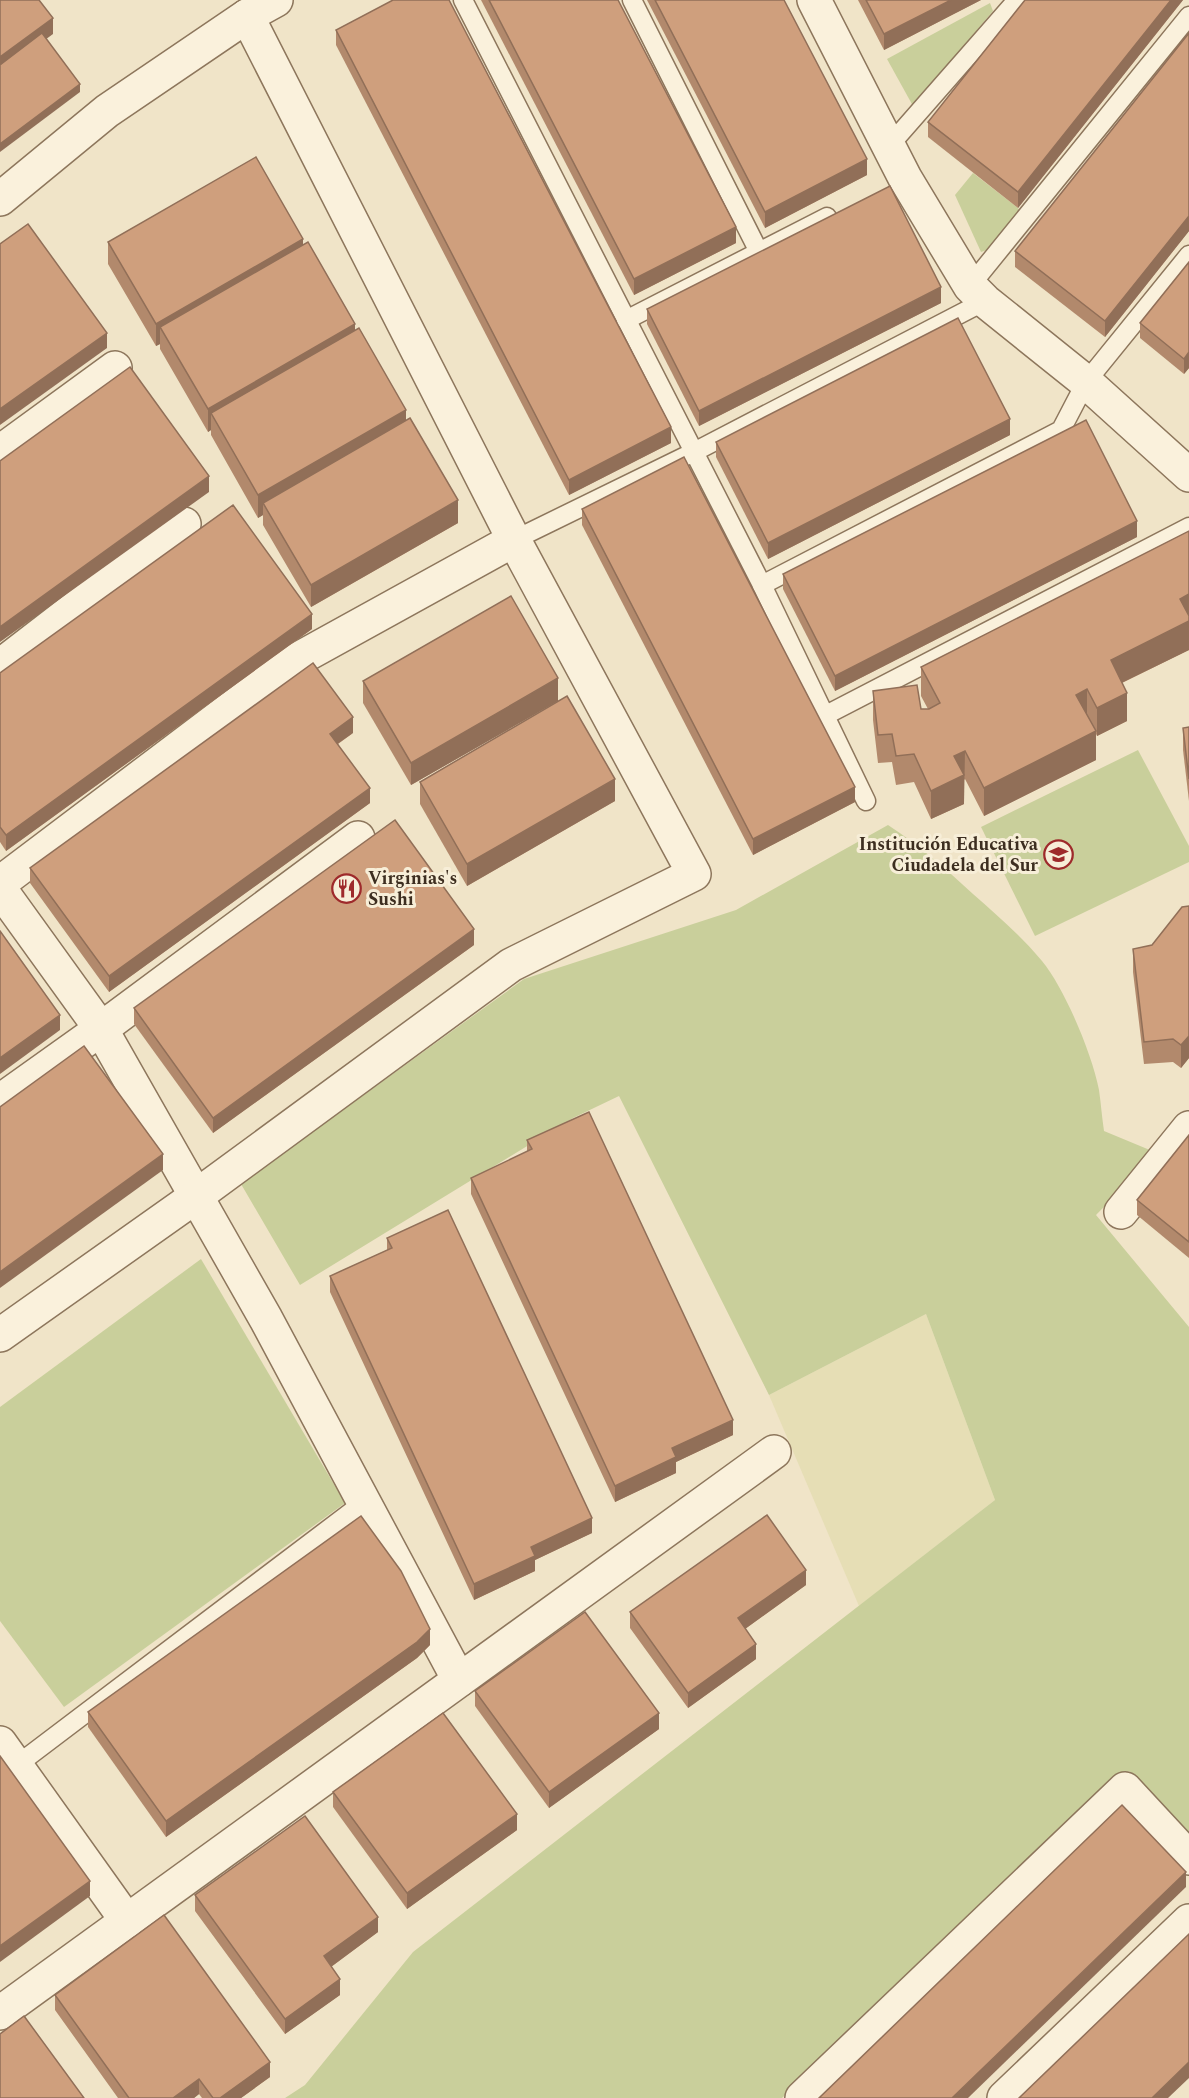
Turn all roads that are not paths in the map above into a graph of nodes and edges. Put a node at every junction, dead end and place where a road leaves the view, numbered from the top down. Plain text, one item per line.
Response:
1 (276, 0) edge
2 (463, 0) edge
3 (632, 0) edge
4 (814, 0) edge
5 (1008, 4) edge
6 (247, 16) junction
7 (1189, 16) edge
8 (889, 146) junction
9 (0, 199) edge
10 (843, 210) edge
11 (759, 252) junction
12 (1189, 255) edge
13 (977, 294) junction
14 (626, 320) junction
15 (115, 368) dead end
16 (1086, 382) junction
17 (0, 452) edge
18 (694, 452) junction
19 (1189, 475) edge
20 (184, 524) dead end
21 (1189, 527) edge
22 (514, 540) junction
23 (762, 585) junction
24 (0, 666) edge
25 (826, 715) junction
26 (866, 801) dead end
27 (358, 838) dead end
28 (0, 884) edge
29 (0, 889) edge
30 (101, 1029) junction
31 (0, 1101) edge
32 (1189, 1128) edge
33 (195, 1197) junction
34 (1121, 1212) dead end
35 (0, 1335) edge
36 (774, 1452) dead end
37 (363, 1503) junction
38 (459, 1680) junction
39 (8, 1754) edge
40 (1189, 1858) edge
41 (127, 1921) junction
42 (1189, 1921) edge
43 (0, 2013) edge
44 (802, 2098) edge
45 (1004, 2098) edge

1 - 6 street
2 - 14 lane
3 - 11 lane
4 - 8 street
5 - 8 lane
6 - 9 street
6 - 22 street
7 - 13 lane
8 - 13 street
10 - 11 lane
11 - 14 lane
12 - 16 lane
13 - 16 street
13 - 18 lane
14 - 18 lane
15 - 17 street
16 - 19 street
16 - 23 lane
18 - 22 lane
18 - 23 lane
20 - 24 street
21 - 25 lane
22 - 28 street
22 - 33 street
23 - 25 lane
25 - 26 lane
27 - 30 street
29 - 30 street
30 - 31 street
30 - 33 street
32 - 34 street
33 - 35 street
33 - 37 street
36 - 38 street
37 - 38 street
37 - 39 lane
38 - 41 street
39 - 41 street
40 - 44 street
41 - 43 street
42 - 45 street

